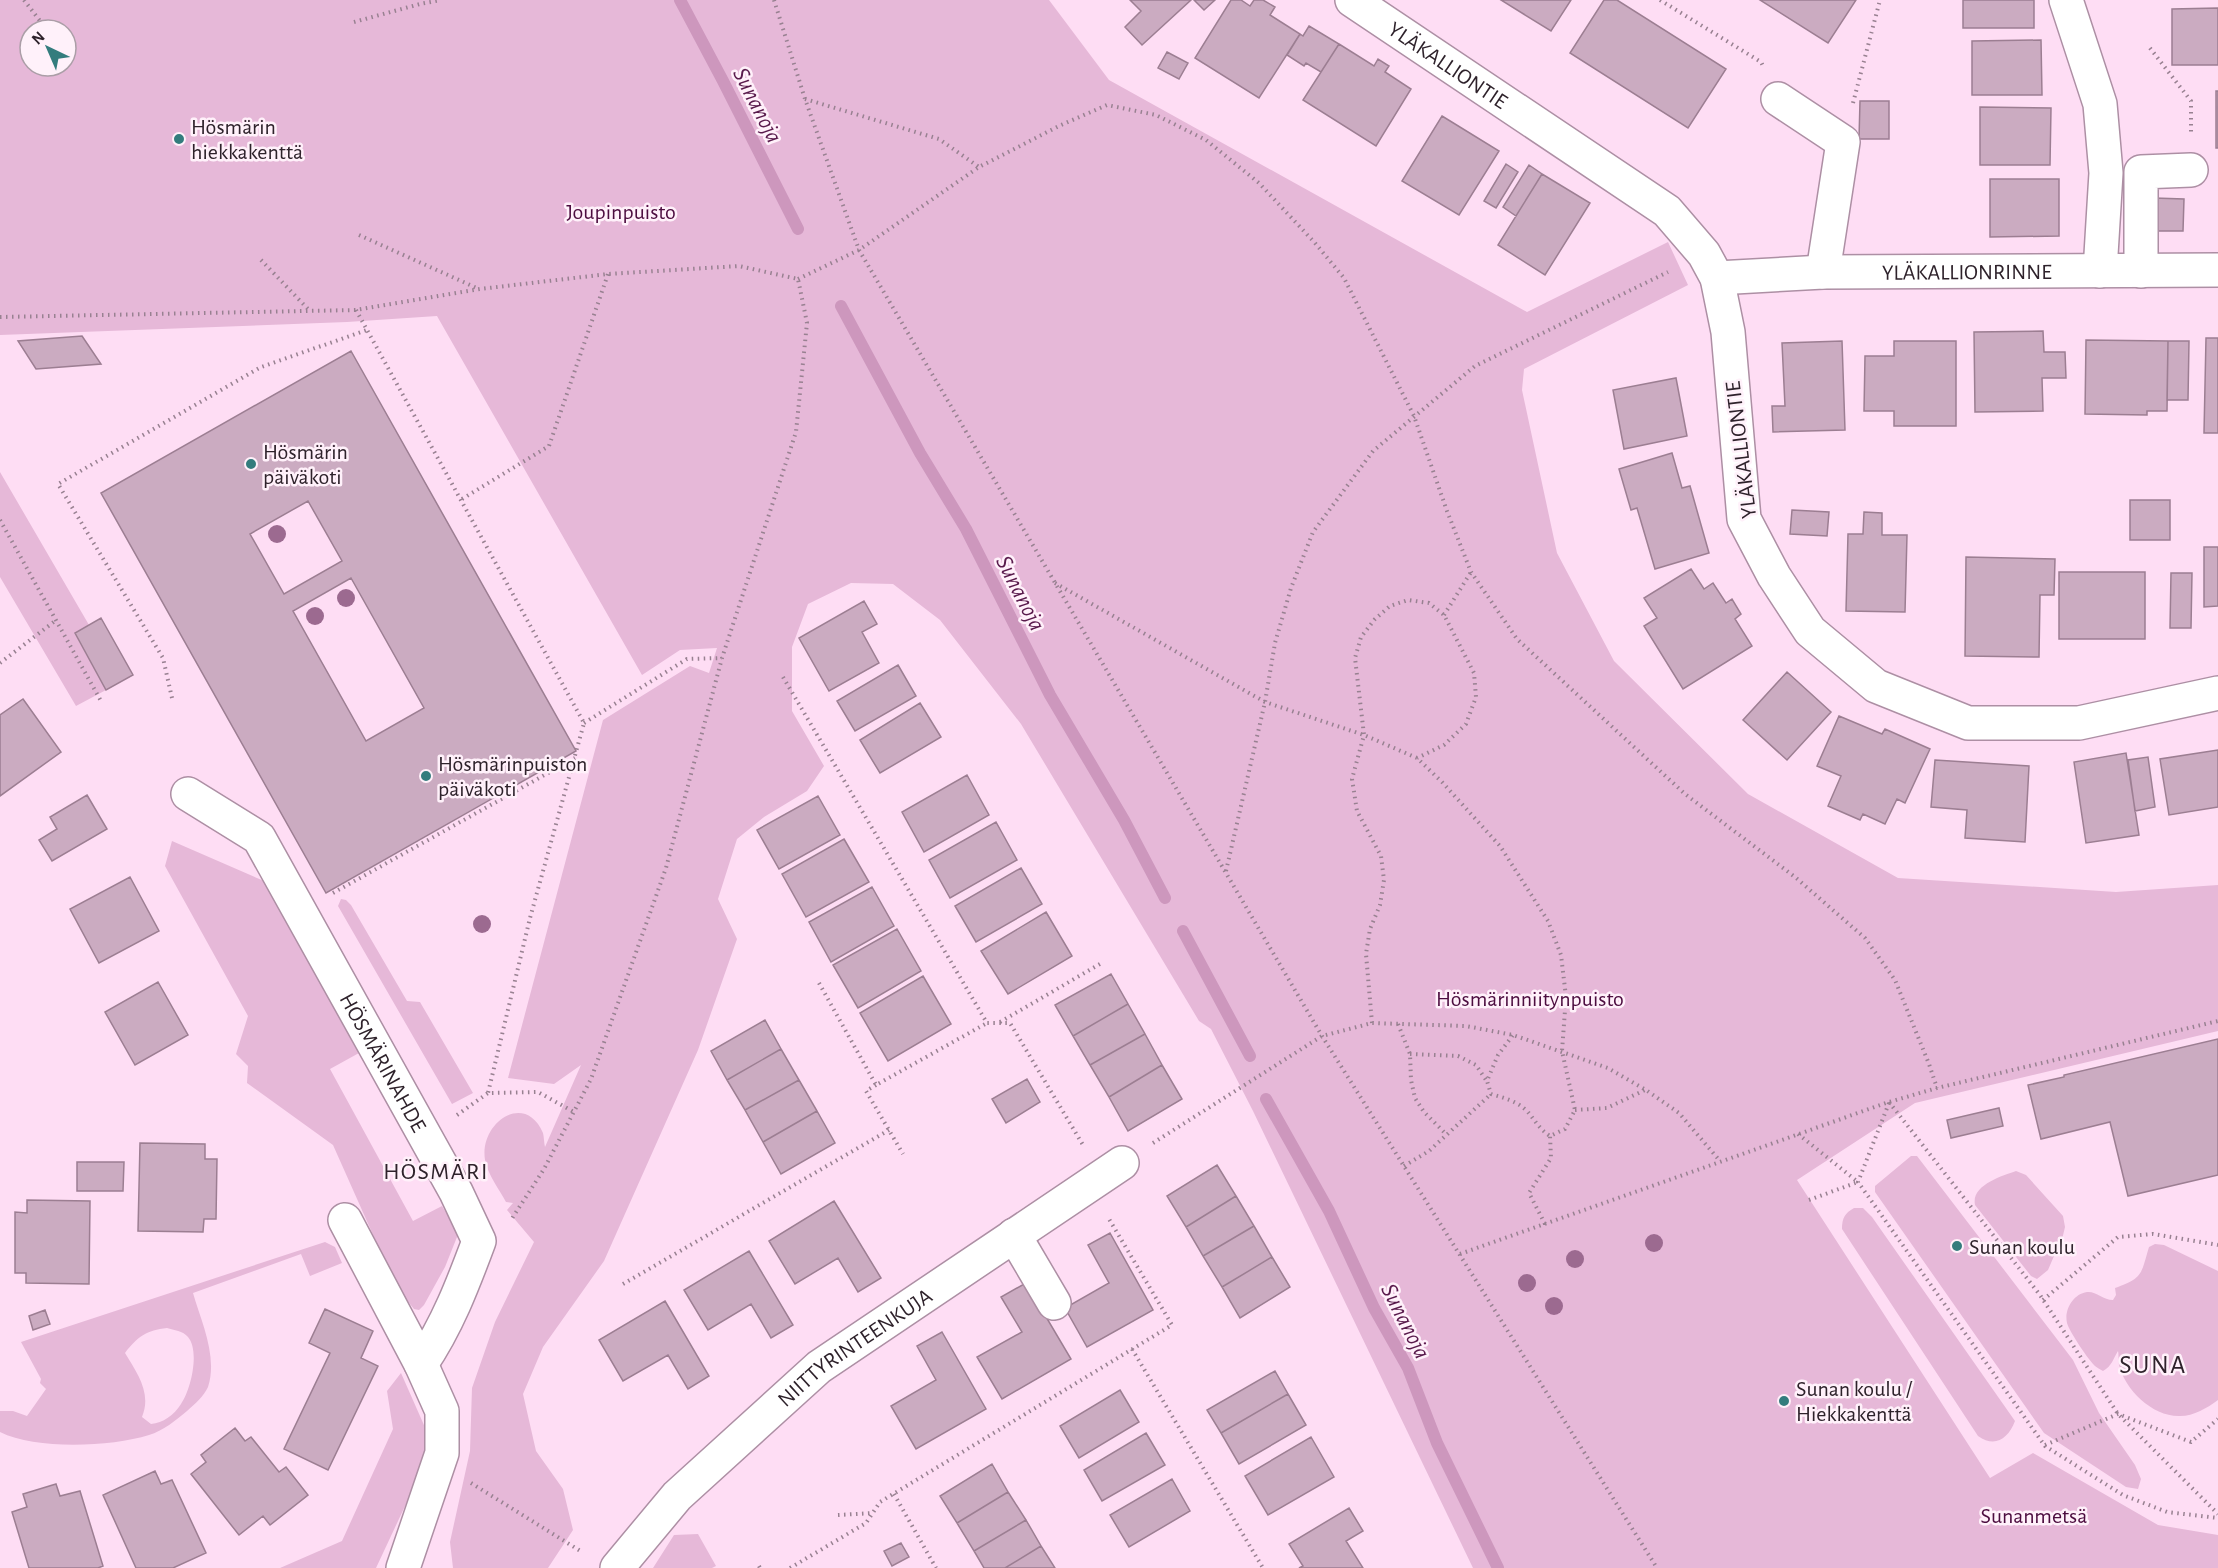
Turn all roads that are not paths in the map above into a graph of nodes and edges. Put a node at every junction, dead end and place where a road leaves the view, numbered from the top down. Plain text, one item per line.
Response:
1 (1352, 0) edge
2 (2066, 0) edge
3 (1778, 99) road end
4 (2191, 170) road end
5 (1711, 266) junction
6 (2218, 270) edge
7 (2100, 271) junction
8 (2141, 271) junction
9 (1823, 272) junction
10 (2218, 693) edge
11 (188, 794) dead end
12 (1104, 1174) road end
13 (345, 1220) dead end
14 (1014, 1235) junction
15 (1054, 1303) dead end
16 (421, 1364) junction
17 (603, 1562) edge
18 (403, 1568) edge

1 - 5 street, YLÄKALLIONTIE
2 - 7 street
3 - 9 street
4 - 8 street
5 - 9 street, YLÄKALLIONRINNE
5 - 10 street, YLÄKALLIONTIE
6 - 8 street, YLÄKALLIONRINNE
7 - 8 street, YLÄKALLIONRINNE
7 - 9 street, YLÄKALLIONRINNE
11 - 16 street, HÖSMÄRINAHDE
12 - 14 street, NIITTYRINTEENKUJA
13 - 16 street
14 - 15 street
14 - 17 street, NIITTYRINTEENKUJA
16 - 18 street

